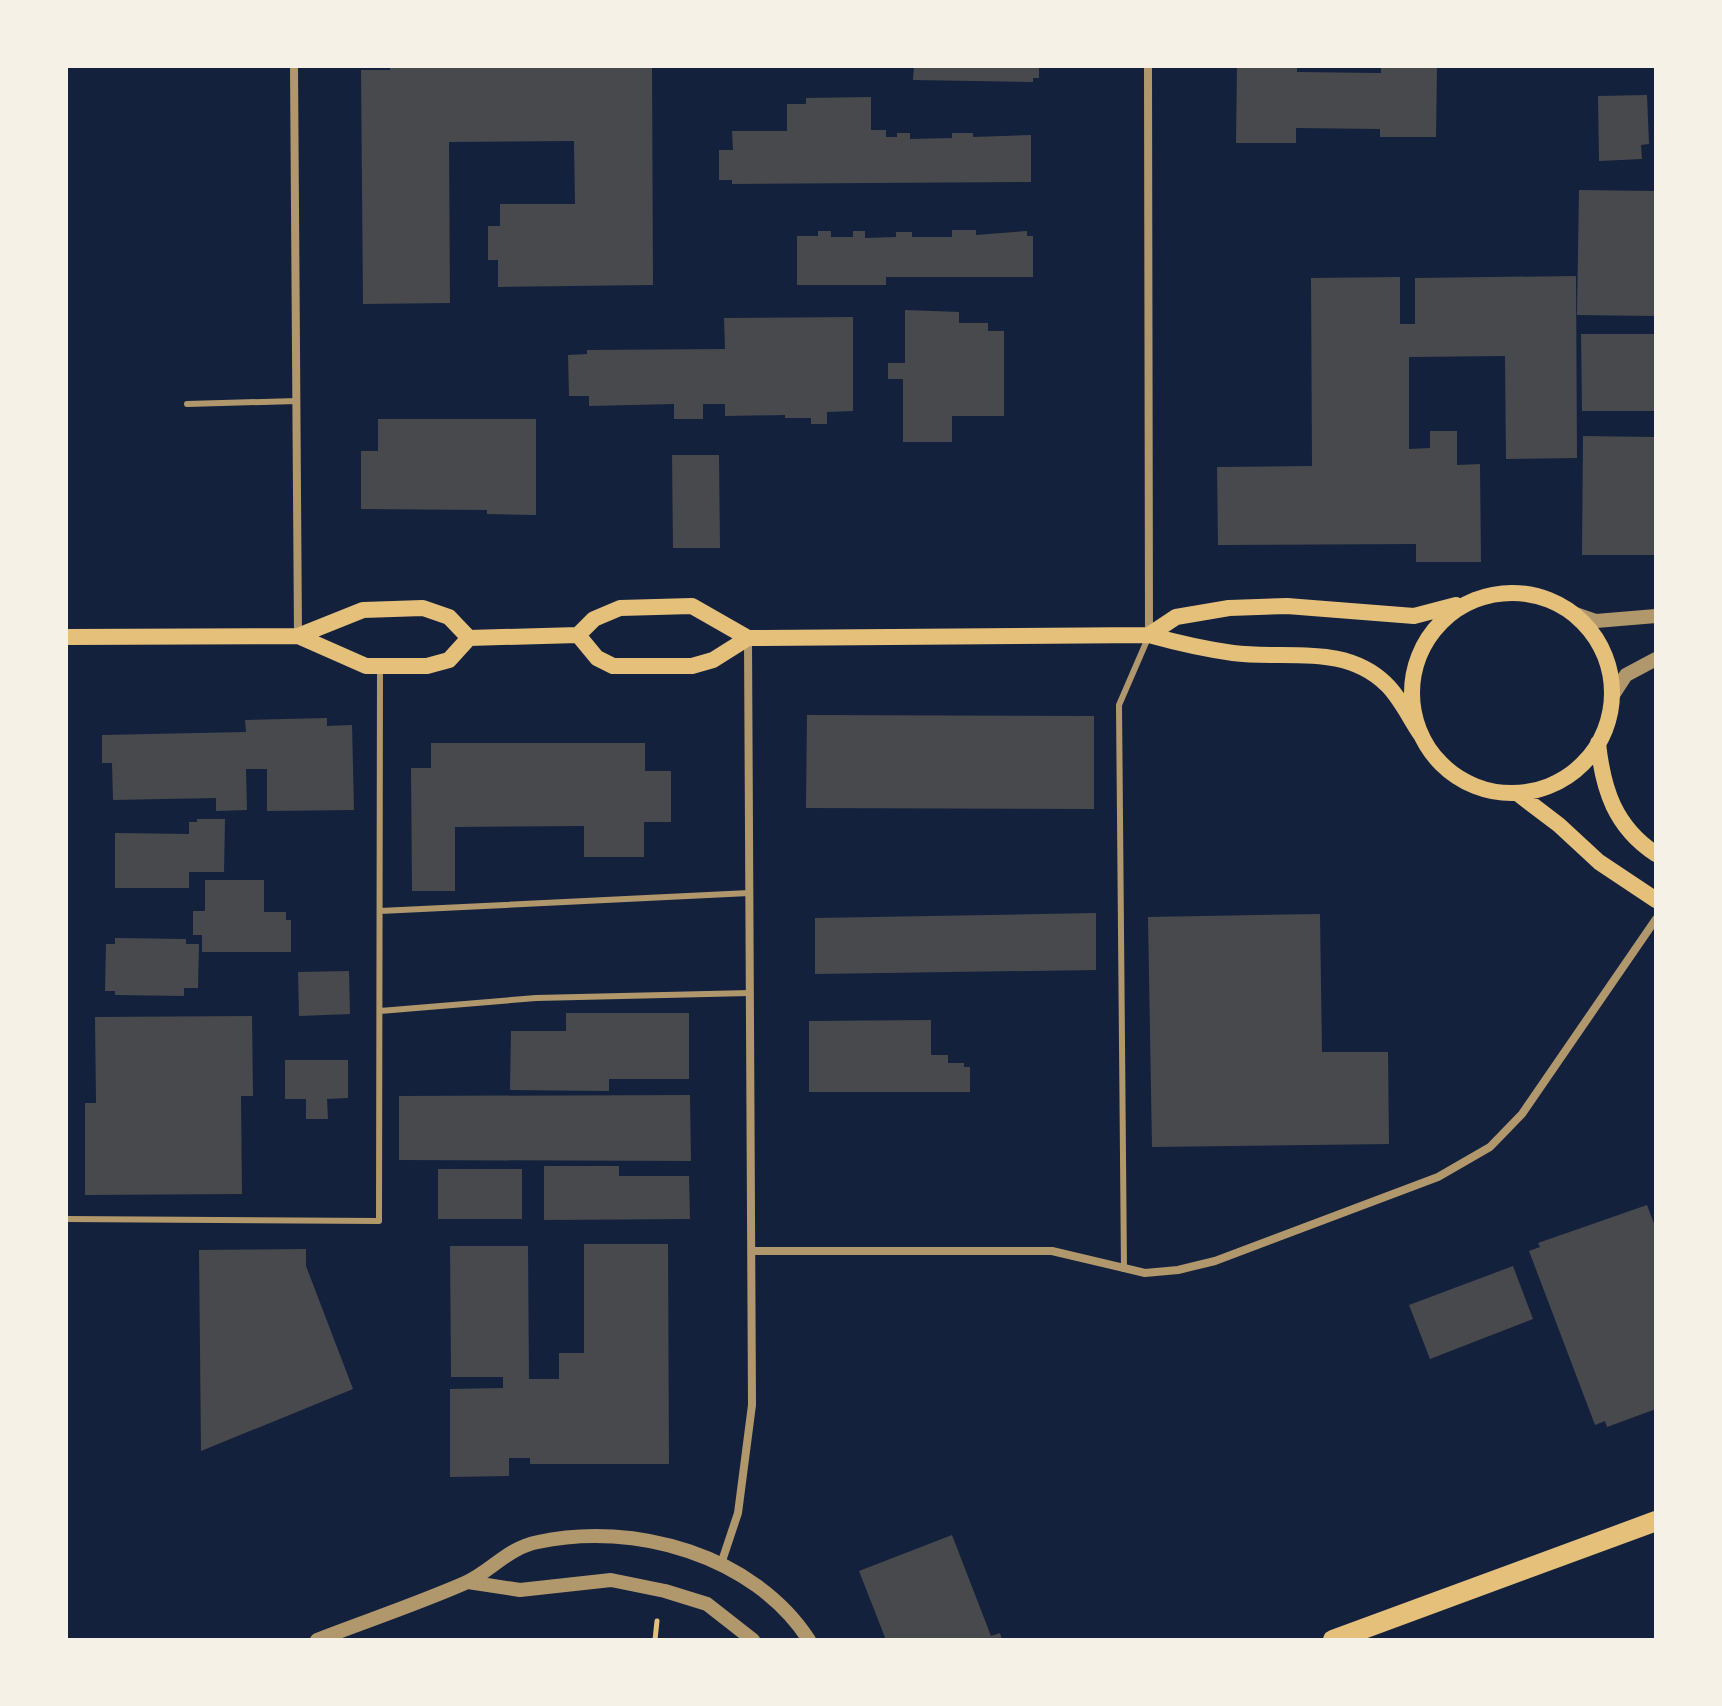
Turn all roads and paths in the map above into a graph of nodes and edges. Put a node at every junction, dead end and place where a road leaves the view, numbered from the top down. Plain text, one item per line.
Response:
1 (294, 66) edge
2 (1148, 66) edge
3 (297, 401) junction
4 (187, 404) dead end
5 (1468, 602) junction
6 (1573, 613) junction
7 (1656, 616) edge
8 (578, 635) junction
9 (1149, 635) junction
10 (298, 636) junction
11 (66, 637) edge
12 (469, 638) junction
13 (748, 638) junction
14 (1656, 659) edge
15 (380, 666) junction
16 (1613, 695) junction
17 (1421, 735) junction
18 (1598, 743) junction
19 (1517, 793) junction
20 (1656, 854) edge
21 (749, 893) junction
22 (1656, 900) edge
23 (380, 911) junction
24 (1656, 919) edge
25 (750, 993) junction
26 (380, 1011) junction
27 (66, 1219) edge
28 (752, 1251) junction
29 (1124, 1269) junction
30 (1656, 1521) edge
31 (721, 1564) junction
32 (468, 1582) junction
33 (657, 1621) dead end
34 (317, 1640) edge
35 (655, 1640) edge
36 (753, 1640) edge
37 (809, 1640) edge
38 (1333, 1640) edge

1 - 3 street
2 - 9 street
3 - 4 lane
3 - 10 street
5 - 6 main road
5 - 9 main road
5 - 17 main road
6 - 7 street
6 - 16 main road
8 - 12 main road
8 - 13 main road
8 - 13 main road
9 - 13 main road
9 - 17 main road
9 - 29 lane
10 - 11 main road
10 - 12 main road
10 - 15 main road
12 - 15 main road
13 - 21 street
14 - 16 street
15 - 23 lane
16 - 18 main road
17 - 19 main road
18 - 19 main road
18 - 20 main road
19 - 22 main road
21 - 23 lane
21 - 25 street
23 - 26 lane
24 - 29 street
25 - 26 lane
25 - 28 street
26 - 27 lane
28 - 29 street
28 - 31 street
30 - 38 main road
31 - 32 street
31 - 37 street
32 - 34 street
32 - 36 street
33 - 35 path

